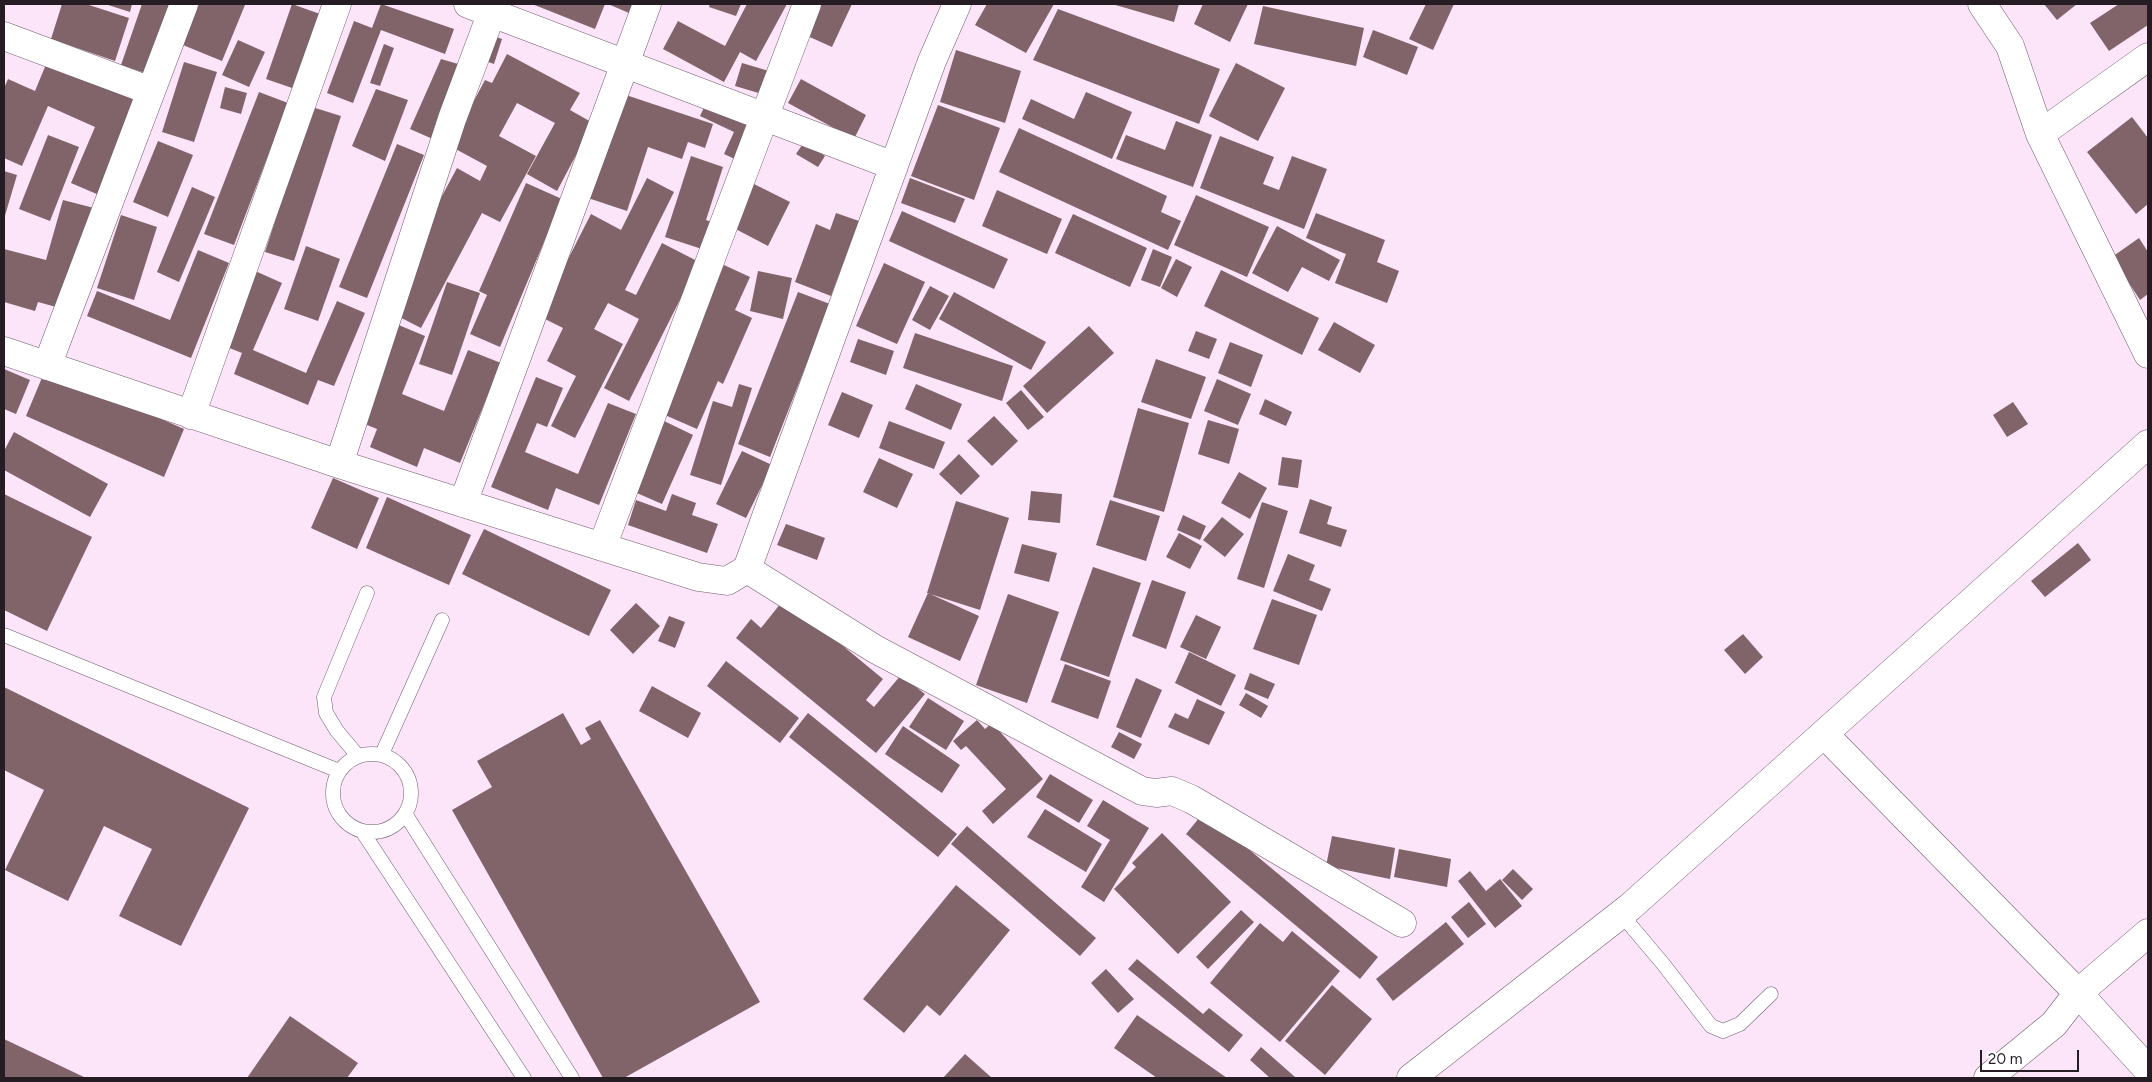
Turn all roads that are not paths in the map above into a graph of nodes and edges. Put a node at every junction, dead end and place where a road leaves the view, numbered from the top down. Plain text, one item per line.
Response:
1 (184, 4) edge
2 (337, 4) edge
3 (647, 4) edge
4 (807, 4) edge
5 (957, 4) edge
6 (1982, 4) edge
7 (485, 7) edge
8 (4, 36) edge
9 (2148, 57) edge
10 (625, 64) junction
11 (152, 91) junction
12 (765, 118) junction
13 (2040, 134) junction
14 (894, 166) junction
15 (4, 352) edge
16 (2148, 354) edge
17 (47, 366) junction
18 (191, 414) junction
19 (2148, 444) edge
20 (339, 464) junction
21 (463, 504) junction
22 (602, 547) junction
23 (747, 569) junction
24 (367, 593) dead end
25 (442, 620) dead end
26 (4, 635) edge
27 (1824, 734) junction
28 (382, 754) junction
29 (358, 756) junction
30 (339, 771) junction
31 (406, 815) junction
32 (362, 831) junction
33 (1621, 914) junction
34 (1402, 923) dead end
35 (2148, 933) edge
36 (1771, 994) dead end
37 (2078, 994) junction
38 (2148, 1070) edge
39 (524, 1078) edge
40 (572, 1078) edge
41 (1411, 1078) edge
42 (1988, 1078) edge

1 - 11 street
2 - 18 street
3 - 10 street
4 - 12 street
5 - 14 street
6 - 13 street
7 - 10 street
7 - 20 street
8 - 11 street
9 - 13 street
10 - 12 street
10 - 21 street
11 - 17 street
12 - 14 street
12 - 22 street
13 - 16 street
14 - 23 street
15 - 17 street
17 - 18 street
18 - 20 street
19 - 27 street
20 - 21 street
21 - 22 street
22 - 23 street
23 - 34 street
24 - 29 lane
25 - 28 lane
26 - 30 lane
27 - 33 street
27 - 37 street
28 - 29 lane
28 - 31 lane
29 - 30 lane
30 - 32 lane
31 - 32 lane
31 - 40 lane
32 - 39 lane
33 - 36 lane
33 - 41 street
35 - 37 street
37 - 38 street
37 - 42 street

